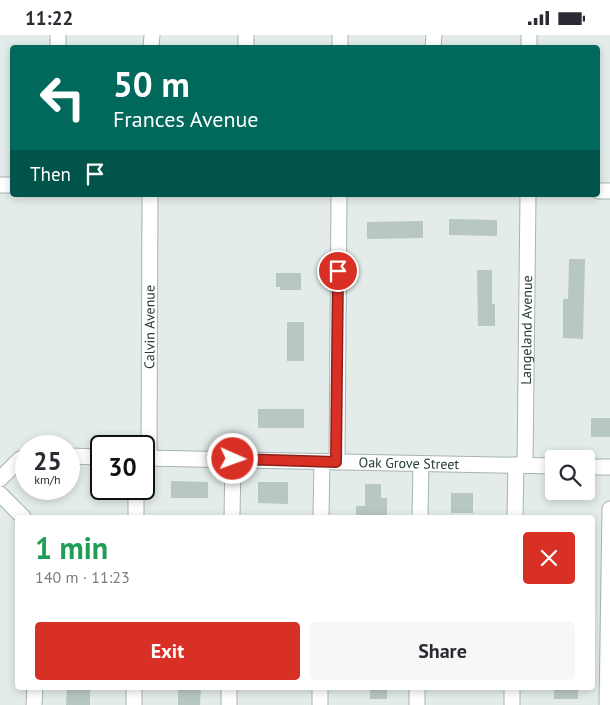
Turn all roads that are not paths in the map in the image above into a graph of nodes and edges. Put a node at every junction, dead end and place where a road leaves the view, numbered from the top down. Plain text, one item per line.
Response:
1 (150, 197) edge
2 (339, 197) edge
3 (528, 197) edge
4 (146, 435) edge
5 (155, 458) edge
6 (233, 459) junction
7 (329, 462) junction
8 (15, 464) edge
9 (421, 464) junction
10 (521, 465) junction
11 (545, 466) edge
12 (595, 467) edge
13 (610, 467) edge
14 (0, 479) edge
15 (0, 494) edge
16 (136, 500) edge
17 (610, 509) edge
18 (21, 515) edge
19 (136, 515) edge
20 (232, 515) edge
21 (322, 515) edge
22 (420, 515) edge
23 (515, 515) edge
24 (35, 690) edge
25 (134, 690) edge
26 (229, 690) edge
27 (320, 690) edge
28 (418, 690) edge
29 (512, 690) edge
30 (34, 705) edge
31 (134, 705) edge
32 (229, 705) edge
33 (320, 705) edge
34 (417, 705) edge
35 (512, 705) edge
36 (607, 705) edge

1 - 4 street, Calvin Avenue
2 - 7 street
3 - 10 street, Langeland Avenue
5 - 6 street, Oak Grove Street
6 - 7 street, Oak Grove Street
6 - 20 street
7 - 9 street, Oak Grove Street
7 - 21 street
8 - 14 street
9 - 10 street, Oak Grove Street
9 - 22 street
10 - 11 street, Oak Grove Street
10 - 23 street, Langeland Avenue
12 - 13 street
15 - 18 street
16 - 19 street
17 - 36 street
24 - 30 street
25 - 31 street
26 - 32 street
27 - 33 street
28 - 34 street
29 - 35 street

